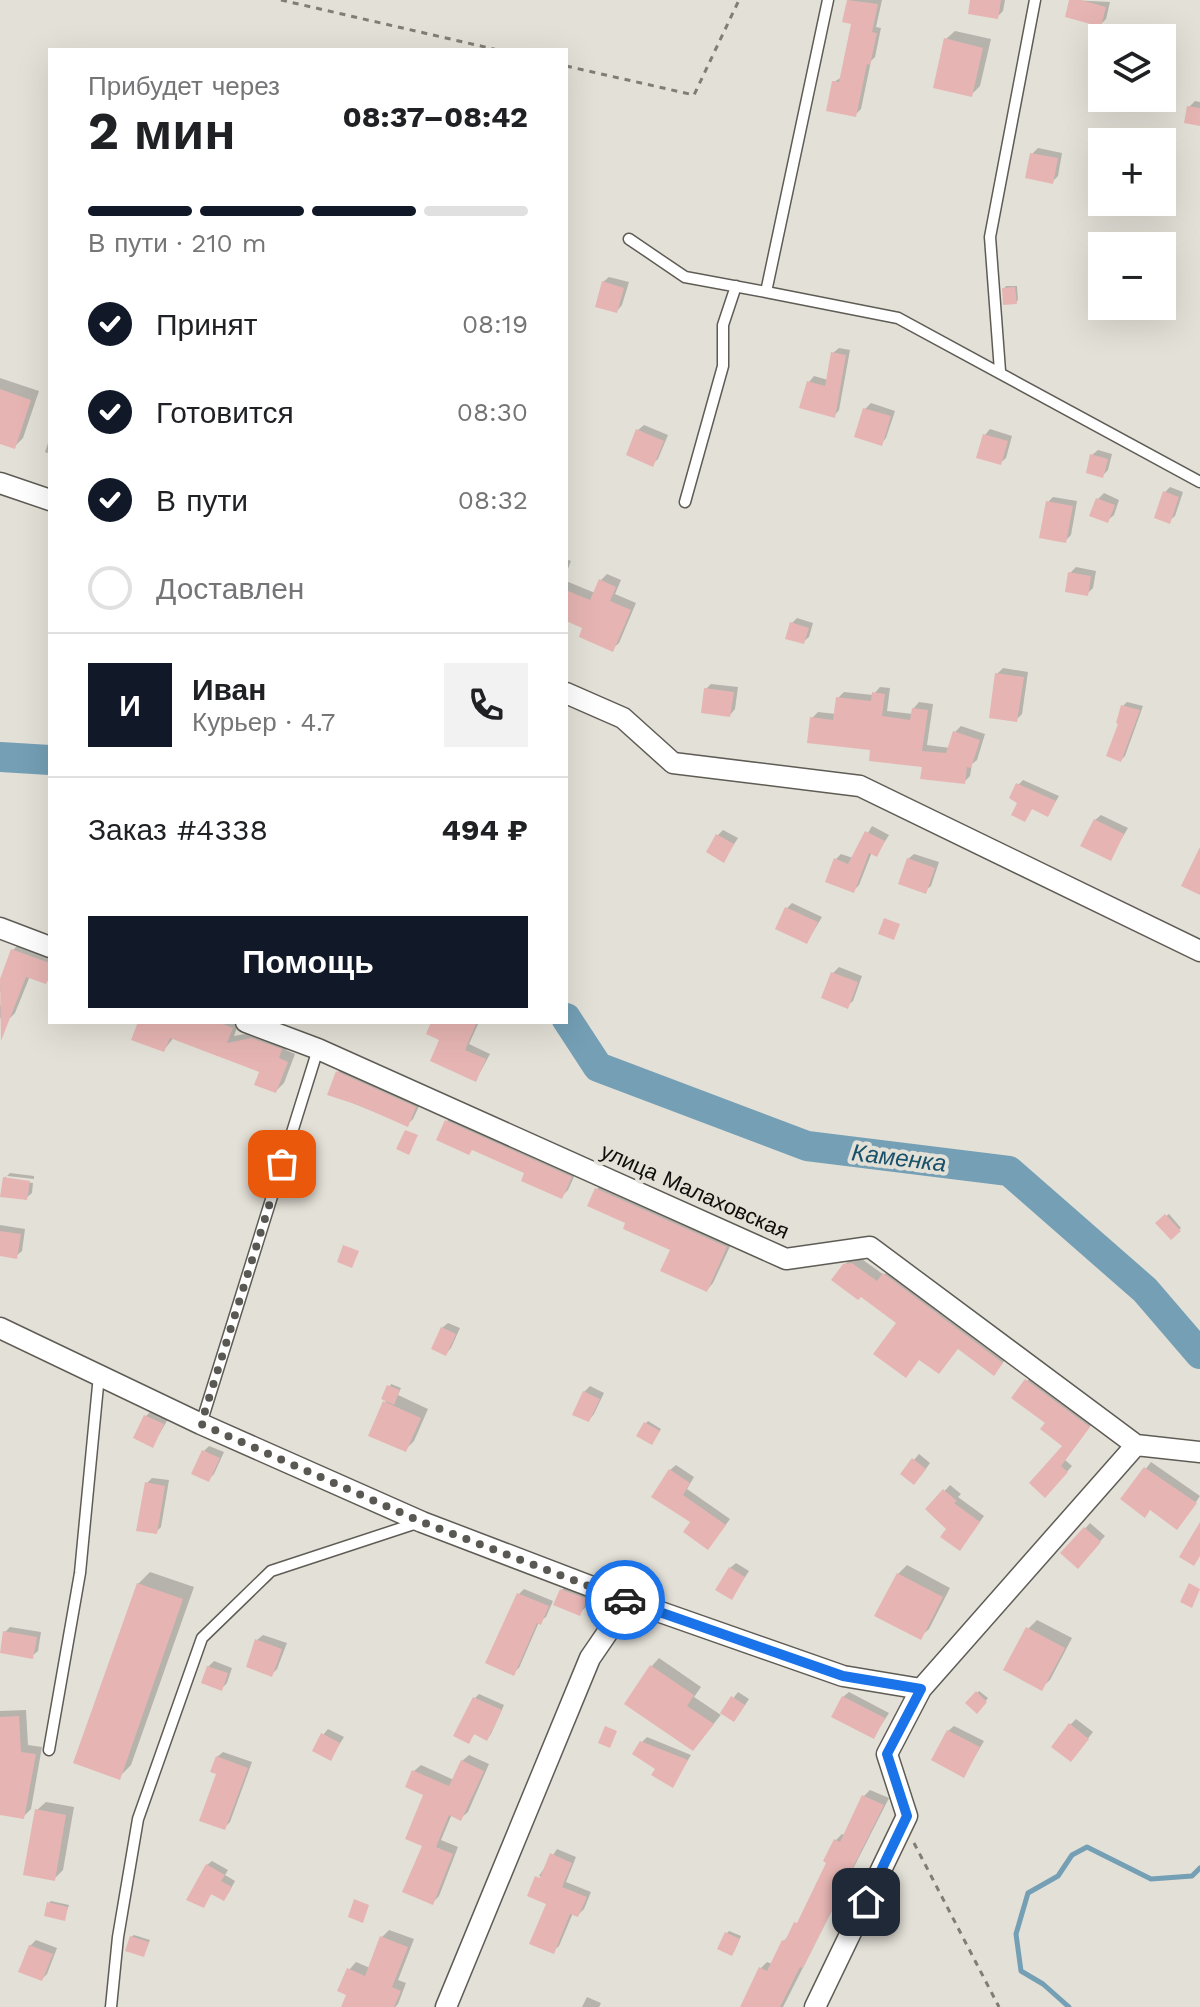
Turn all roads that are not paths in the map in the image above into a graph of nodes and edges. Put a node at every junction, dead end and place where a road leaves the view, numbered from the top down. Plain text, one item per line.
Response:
1 (828, 0) edge
2 (1035, 0) edge
3 (629, 239) dead end
4 (736, 286) junction
5 (766, 292) junction
6 (1000, 371) junction
7 (1200, 482) edge
8 (0, 483) edge
9 (48, 499) edge
10 (685, 502) dead end
11 (568, 694) edge
12 (0, 928) edge
13 (48, 946) edge
14 (1200, 951) edge
15 (251, 1024) edge
16 (318, 1049) junction
17 (0, 1328) edge
18 (99, 1375) junction
19 (201, 1424) junction
20 (1136, 1445) junction
21 (1200, 1452) edge
22 (422, 1522) junction
23 (629, 1601) junction
24 (921, 1689) junction
25 (49, 1750) dead end
26 (111, 2007) edge
27 (446, 2007) edge
28 (815, 2007) edge

1 - 5 lane
2 - 6 lane
3 - 4 lane
4 - 5 lane
4 - 10 lane
5 - 6 lane
6 - 7 lane
8 - 9 street
11 - 14 street
12 - 13 street
15 - 16 street, улица Малаховская
16 - 19 lane
16 - 20 street, улица Малаховская
17 - 18 street
18 - 19 street
18 - 25 lane
19 - 22 street
20 - 21 street
20 - 24 street
22 - 23 street
22 - 26 lane
23 - 24 street
23 - 27 street
24 - 28 street

